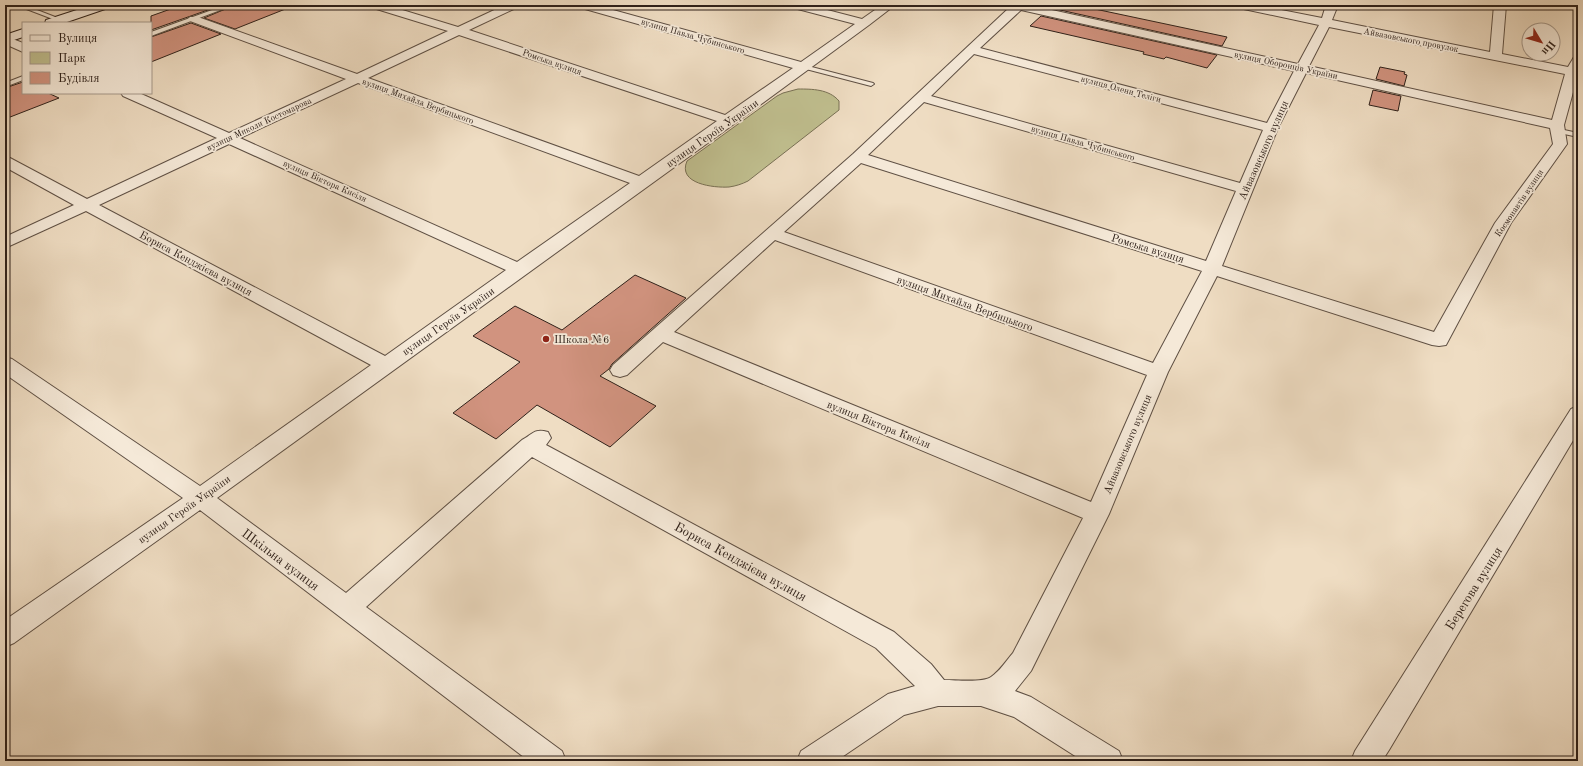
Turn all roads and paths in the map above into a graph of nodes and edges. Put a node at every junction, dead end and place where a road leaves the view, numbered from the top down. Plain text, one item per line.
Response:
1 (20, 5) edge
2 (104, 5) edge
3 (231, 5) edge
4 (374, 5) edge
5 (514, 5) edge
6 (582, 5) edge
7 (794, 5) edge
8 (889, 5) edge
9 (1016, 5) edge
10 (1239, 5) edge
11 (1500, 5) edge
12 (1329, 14) edge
13 (194, 19) junction
14 (55, 22) edge
15 (865, 23) junction
16 (459, 31) junction
17 (22, 32) edge
18 (152, 34) edge
19 (5, 40) edge
20 (22, 48) edge
21 (972, 50) junction
22 (1496, 57) junction
23 (1575, 66) edge
24 (804, 67) junction
25 (1301, 68) junction
26 (22, 78) edge
27 (356, 78) junction
28 (871, 84) dead end
29 (5, 85) edge
30 (130, 94) edge
31 (921, 97) junction
32 (729, 121) junction
33 (1558, 127) junction
34 (1271, 128) junction
35 (1578, 134) edge
36 (230, 138) junction
37 (858, 157) junction
38 (5, 161) edge
39 (642, 182) junction
40 (1245, 189) junction
41 (87, 205) junction
42 (772, 233) junction
43 (5, 244) edge
44 (1212, 268) junction
45 (520, 270) junction
46 (660, 334) junction
47 (1439, 340) joint
48 (5, 364) edge
49 (386, 365) junction
50 (620, 370) dead end
51 (1158, 372) junction
52 (1578, 414) edge
53 (200, 498) junction
54 (1097, 514) junction
55 (347, 608) junction
56 (5, 635) edge
57 (938, 693) junction
58 (981, 693) junction
59 (552, 761) edge
60 (811, 761) edge
61 (1109, 761) edge
62 (1365, 761) edge

1 - 14 lane
2 - 14 main road
3 - 13 lane
4 - 16 street, Ромська вулиця
5 - 16 street, вулиця Миколи Костомарова
6 - 24 street, вулиця Павла Чубинського
7 - 15 street
8 - 15 street, вулиця Героїв України
9 - 21 street
9 - 25 street, вулиця Оборонців України
10 - 12 street, Айвазовського провулок
11 - 22 street
12 - 22 street, Айвазовського провулок
12 - 25 street, Айвазовського вулиця
13 - 18 lane
13 - 27 street, вулиця Михайла Вербицького
15 - 24 street, вулиця Героїв України
16 - 27 street, вулиця Миколи Костомарова
16 - 32 street, Ромська вулиця
17 - 19 main road
19 - 20 street
21 - 31 street
21 - 34 street, вулиця Олени Теліги
22 - 23 street, Айвазовського провулок
23 - 33 street, Космонавтів вулиця
24 - 28 lane
24 - 32 street, вулиця Героїв України
25 - 33 street, вулиця Оборонців України
25 - 34 street, Айвазовського вулиця
26 - 29 lane
27 - 36 street, вулиця Миколи Костомарова
27 - 39 street, вулиця Михайла Вербицького
30 - 36 street, вулиця Віктора Кисіля
31 - 37 street
31 - 40 street, вулиця Павла Чубинського
32 - 39 street, вулиця Героїв України
33 - 35 lane
33 - 47 street, Космонавтів вулиця
34 - 40 street, Айвазовського вулиця
36 - 41 street, вулиця Миколи Костомарова
36 - 45 street, вулиця Віктора Кисіля
37 - 42 street
37 - 44 street, Ромська вулиця
38 - 41 street, Бориса Кенджієва вулиця
39 - 45 street, вулиця Героїв України
40 - 44 street, Айвазовського вулиця
41 - 43 street, вулиця Миколи Костомарова
41 - 49 street, Бориса Кенджієва вулиця
42 - 46 street
42 - 51 street, вулиця Михайла Вербицького
44 - 47 street, Ромська вулиця
44 - 51 street, Айвазовського вулиця
45 - 49 street, вулиця Героїв України
46 - 50 street
46 - 54 street, вулиця Віктора Кисіля
48 - 53 street, Шкільна вулиця
49 - 53 street, вулиця Героїв України
51 - 54 street, Айвазовського вулиця
52 - 62 street, Берегова вулиця
53 - 55 street, Шкільна вулиця
53 - 56 street, вулиця Героїв України
54 - 58 street, Айвазовського вулиця
55 - 57 street, Бориса Кенджієва вулиця
55 - 59 street, Шкільна вулиця
57 - 58 street, Айвазовського вулиця
57 - 60 street, Айвазовського вулиця
58 - 61 street

